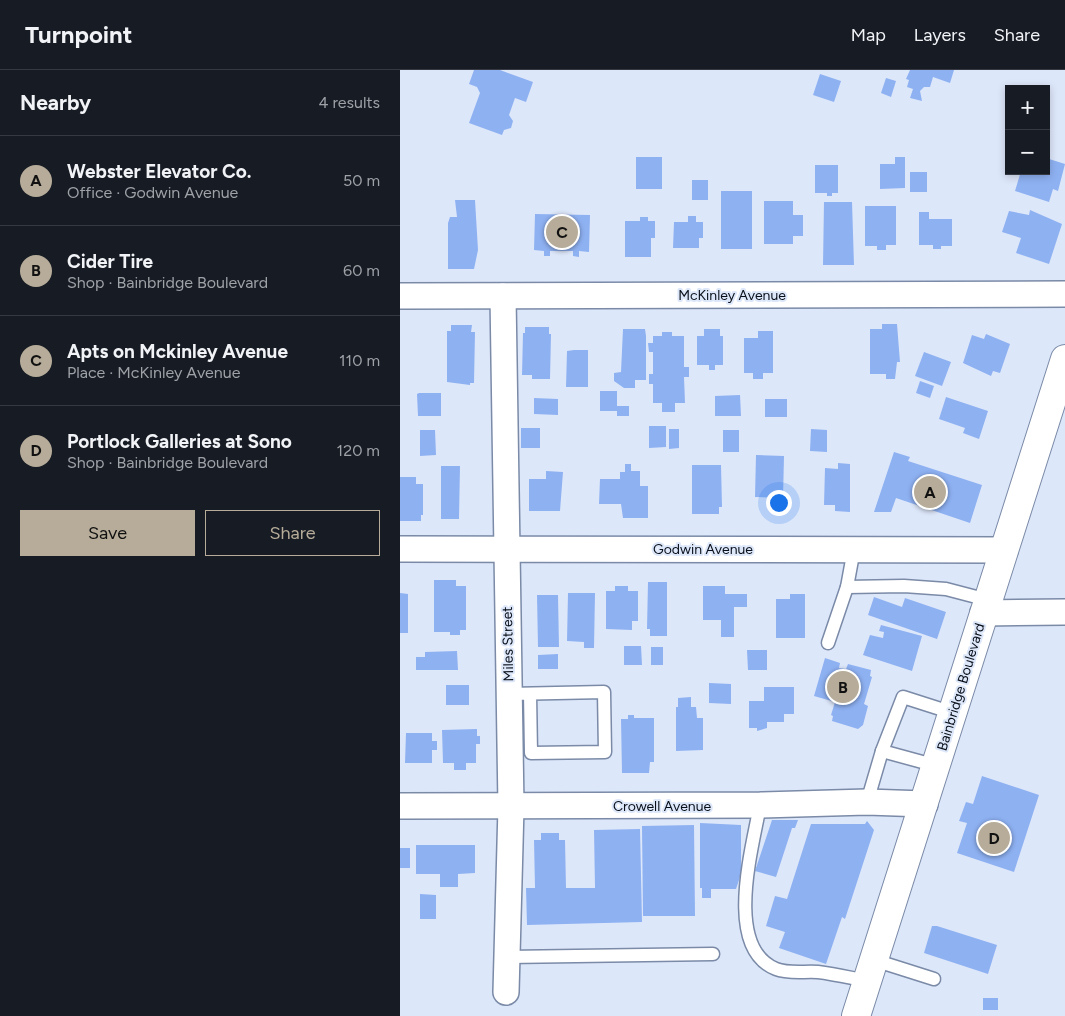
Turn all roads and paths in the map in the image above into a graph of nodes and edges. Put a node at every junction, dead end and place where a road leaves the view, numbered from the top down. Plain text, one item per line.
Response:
1 (1065, 294) edge
2 (400, 296) edge
3 (503, 296) junction
4 (1065, 359) edge
5 (400, 549) edge
6 (507, 549) junction
7 (854, 550) junction
8 (1005, 550) junction
9 (847, 587) junction
10 (986, 607) junction
11 (1065, 612) edge
12 (828, 643) dead end
13 (520, 694) junction
14 (953, 713) junction
15 (882, 751) junction
16 (937, 766) junction
17 (867, 802) junction
18 (925, 804) junction
19 (760, 805) junction
20 (400, 806) edge
21 (511, 806) junction
22 (713, 954) dead end
23 (507, 957) junction
24 (871, 971) junction
25 (934, 979) dead end
26 (506, 992) dead end
27 (856, 1016) edge

1 - 3 street, McKinley Avenue
2 - 3 street, McKinley Avenue
3 - 6 street, Miles Street
4 - 8 main road, Bainbridge Boulevard
5 - 6 street, Godwin Avenue
6 - 7 street, Godwin Avenue
6 - 13 street, Miles Street
7 - 8 street, Godwin Avenue
7 - 9 lane
8 - 10 main road, Bainbridge Boulevard
9 - 10 lane
9 - 12 lane
10 - 11 street
10 - 14 main road, Bainbridge Boulevard
13 - 13 lane
13 - 21 street, Miles Street
14 - 15 lane
14 - 16 main road, Bainbridge Boulevard
15 - 16 lane
15 - 17 lane
16 - 18 main road, Bainbridge Boulevard
17 - 18 street, Crowell Avenue
17 - 19 street, Crowell Avenue
18 - 24 main road, Bainbridge Boulevard
19 - 21 street, Crowell Avenue
19 - 24 lane
20 - 21 street, Crowell Avenue
21 - 23 street, Miles Street
22 - 23 lane
23 - 26 street, Miles Street
24 - 25 lane
24 - 27 main road, Bainbridge Boulevard

